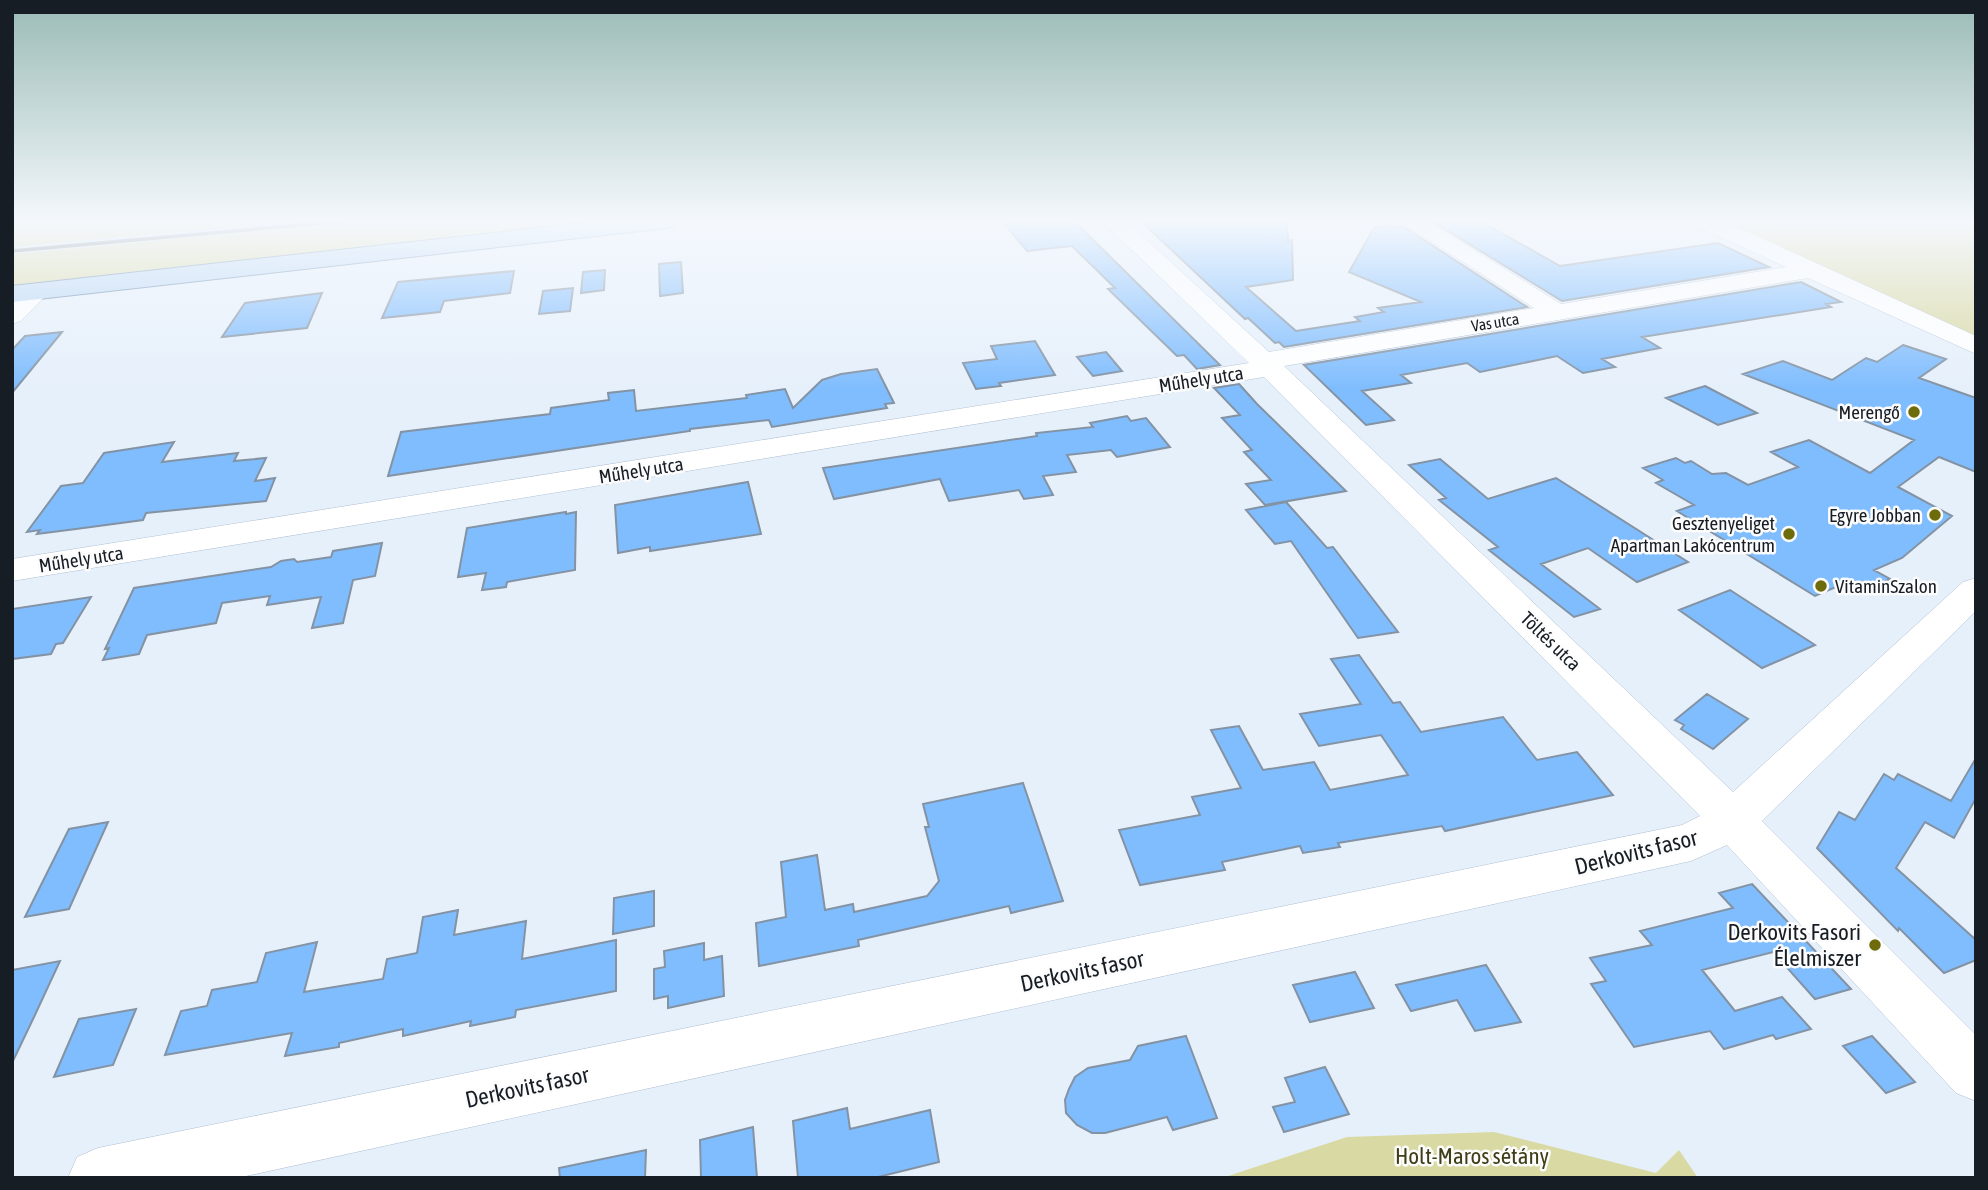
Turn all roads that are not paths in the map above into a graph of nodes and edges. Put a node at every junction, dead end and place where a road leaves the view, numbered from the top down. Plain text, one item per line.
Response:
1 (168, 277) edge
2 (1172, 277) edge
3 (1500, 277) edge
4 (1771, 277) edge
5 (1825, 277) edge
6 (38, 291) junction
7 (12, 294) edge
8 (1557, 312) junction
9 (12, 316) edge
10 (1976, 346) edge
11 (1266, 364) junction
12 (12, 570) edge
13 (1976, 590) edge
14 (1732, 821) junction
15 (1976, 1074) edge
16 (98, 1178) edge

1 - 6 main road
2 - 11 street, Töltés utca
3 - 8 street
4 - 8 street, Vas utca
5 - 10 street
6 - 7 main road
6 - 9 street
8 - 11 street, Vas utca
11 - 12 street, Műhely utca
11 - 14 street, Töltés utca
13 - 14 street, Derkovits fasor
14 - 15 street, Töltés utca
14 - 16 street, Derkovits fasor

